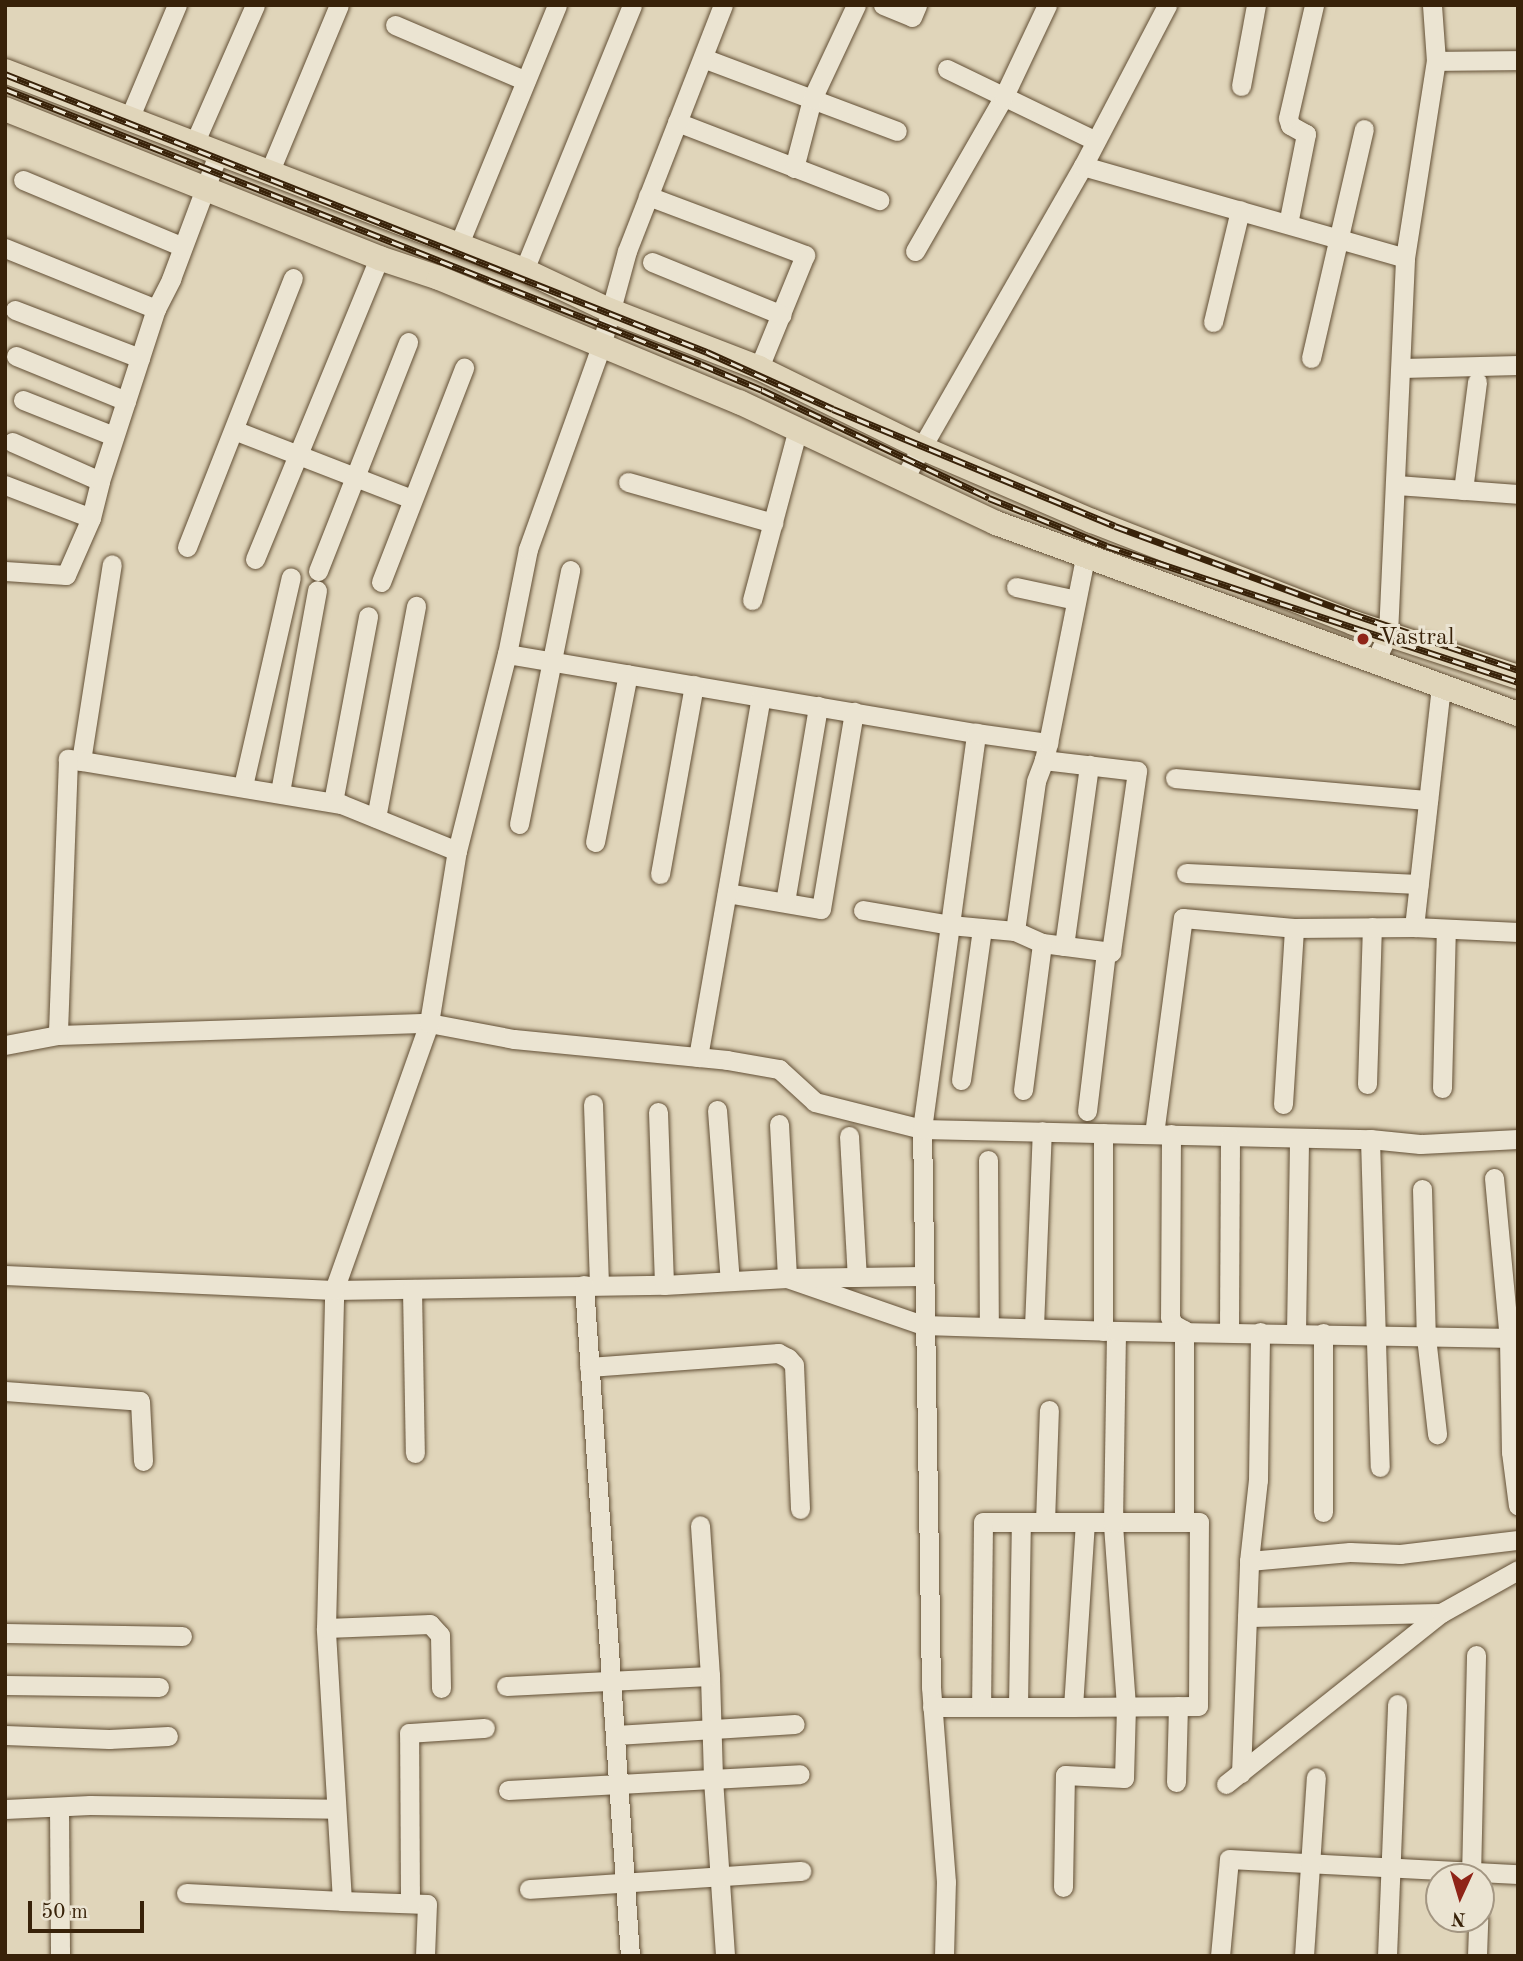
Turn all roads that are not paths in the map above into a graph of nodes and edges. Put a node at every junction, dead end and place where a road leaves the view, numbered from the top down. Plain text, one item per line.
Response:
1 (177, 5) edge
2 (255, 5) edge
3 (339, 5) edge
4 (557, 5) edge
5 (632, 5) edge
6 (723, 5) edge
7 (856, 5) edge
8 (883, 5) edge
9 (917, 5) edge
10 (1047, 5) edge
11 (1167, 5) edge
12 (1255, 5) edge
13 (1314, 5) edge
14 (1432, 5) edge
15 (395, 25) dead end
16 (702, 58) junction
17 (1518, 60) edge
18 (1436, 61) junction
19 (947, 69) dead end
20 (5, 71) edge
21 (526, 81) junction
22 (1241, 86) dead end
23 (1004, 96) junction
24 (812, 99) junction
25 (5, 109) edge
26 (128, 119) junction
27 (677, 122) junction
28 (1364, 129) dead end
29 (897, 131) dead end
30 (1096, 141) junction
31 (194, 144) junction
32 (218, 154) junction
33 (1083, 166) junction
34 (794, 168) junction
35 (270, 173) junction
36 (23, 180) dead end
37 (205, 189) junction
38 (648, 196) junction
39 (879, 200) dead end
40 (1240, 210) junction
41 (1288, 224) junction
42 (1340, 239) junction
43 (459, 244) junction
44 (183, 247) junction
45 (5, 248) edge
46 (915, 250) dead end
47 (379, 258) junction
48 (1405, 258) junction
49 (652, 262) dead end
50 (524, 270) junction
51 (293, 278) dead end
52 (156, 309) junction
53 (15, 310) dead end
54 (609, 310) junction
55 (782, 315) junction
56 (1213, 322) dead end
57 (408, 342) dead end
58 (601, 346) junction
59 (16, 356) dead end
60 (140, 358) junction
61 (1311, 358) dead end
62 (1518, 365) edge
63 (464, 368) dead end
64 (1402, 368) junction
65 (759, 369) junction
66 (1477, 383) dead end
67 (23, 400) dead end
68 (126, 401) junction
69 (798, 428) junction
70 (234, 430) junction
71 (114, 436) junction
72 (12, 442) dead end
73 (920, 447) junction
74 (295, 455) junction
75 (356, 477) junction
76 (903, 480) junction
77 (100, 481) junction
78 (628, 482) dead end
79 (5, 485) edge
80 (1396, 485) junction
81 (1463, 490) junction
82 (1518, 494) edge
83 (412, 499) junction
84 (91, 518) junction
85 (773, 523) junction
86 (187, 547) dead end
87 (1084, 558) junction
88 (254, 559) dead end
89 (112, 564) dead end
90 (5, 570) edge
91 (570, 570) dead end
92 (290, 577) dead end
93 (381, 582) dead end
94 (1016, 587) dead end
95 (752, 600) dead end
96 (1076, 600) junction
97 (416, 606) dead end
98 (368, 617) dead end
99 (1388, 634) junction
100 (507, 654) junction
101 (551, 661) junction
102 (1374, 663) junction
103 (628, 674) junction
104 (1518, 677) edge
105 (694, 685) junction
106 (1441, 687) junction
107 (761, 697) junction
108 (818, 706) junction
109 (854, 712) junction
110 (1518, 714) edge
111 (976, 733) junction
112 (1046, 752) junction
113 (81, 761) junction
114 (1089, 765) junction
115 (1175, 778) dead end
116 (243, 786) junction
117 (280, 792) junction
118 (1428, 800) junction
119 (333, 802) junction
120 (376, 818) junction
121 (519, 824) dead end
122 (595, 842) dead end
123 (457, 851) junction
124 (1186, 873) dead end
125 (660, 874) dead end
126 (1419, 884) junction
127 (727, 892) junction
128 (785, 902) junction
129 (863, 910) dead end
130 (950, 925) junction
131 (1414, 927) junction
132 (982, 928) junction
133 (1294, 928) junction
134 (1372, 928) junction
135 (1446, 929) junction
136 (1015, 931) junction
137 (1518, 932) edge
138 (1042, 943) junction
139 (1064, 946) junction
140 (1106, 951) junction
141 (429, 1023) junction
142 (58, 1035) junction
143 (5, 1045) edge
144 (698, 1057) junction
145 (961, 1080) dead end
146 (1367, 1084) dead end
147 (1441, 1088) dead end
148 (1023, 1090) dead end
149 (593, 1104) dead end
150 (1283, 1104) dead end
151 (717, 1110) dead end
152 (1087, 1111) dead end
153 (658, 1112) dead end
154 (779, 1124) dead end
155 (922, 1129) junction
156 (1042, 1131) junction
157 (1103, 1133) junction
158 (1163, 1134) junction
159 (849, 1136) dead end
160 (1230, 1137) junction
161 (1299, 1139) junction
162 (1370, 1139) junction
163 (1518, 1139) edge
164 (988, 1160) dead end
165 (1494, 1178) dead end
166 (1422, 1189) dead end
167 (5, 1275) edge
168 (922, 1276) junction
169 (857, 1277) junction
170 (787, 1278) junction
171 (730, 1281) junction
172 (592, 1285) junction
173 (664, 1285) junction
174 (412, 1289) junction
175 (334, 1290) junction
176 (923, 1325) junction
177 (989, 1326) junction
178 (1034, 1327) junction
179 (1184, 1330) junction
180 (1110, 1331) junction
181 (1229, 1331) junction
182 (1260, 1332) junction
183 (1296, 1333) junction
184 (1323, 1333) junction
185 (1377, 1337) junction
186 (1426, 1337) junction
187 (1513, 1338) edge
188 (589, 1367) junction
189 (5, 1391) edge
190 (1049, 1409) dead end
191 (1437, 1434) dead end
192 (1514, 1452) edge
193 (415, 1453) dead end
194 (143, 1461) dead end
195 (1380, 1467) dead end
196 (1518, 1506) edge
197 (800, 1509) dead end
198 (1323, 1512) dead end
199 (1021, 1522) junction
200 (1045, 1522) junction
201 (1085, 1522) junction
202 (1184, 1522) junction
203 (1112, 1523) junction
204 (700, 1525) dead end
205 (1518, 1540) edge
206 (1249, 1560) junction
207 (1518, 1570) edge
208 (1441, 1613) junction
209 (1247, 1617) junction
210 (326, 1628) junction
211 (5, 1633) edge
212 (182, 1636) dead end
213 (1476, 1655) dead end
214 (710, 1675) junction
215 (613, 1682) junction
216 (5, 1685) edge
217 (506, 1686) dead end
218 (159, 1687) dead end
219 (441, 1688) dead end
220 (1396, 1704) dead end
221 (1018, 1706) junction
222 (1126, 1706) junction
223 (1178, 1706) junction
224 (933, 1707) junction
225 (981, 1707) junction
226 (1073, 1707) junction
227 (795, 1724) dead end
228 (485, 1728) dead end
229 (711, 1729) junction
230 (5, 1735) edge
231 (616, 1735) junction
232 (169, 1736) dead end
233 (800, 1774) dead end
234 (1316, 1777) dead end
235 (713, 1779) junction
236 (1176, 1782) dead end
237 (619, 1785) junction
238 (508, 1790) dead end
239 (59, 1807) junction
240 (5, 1809) edge
241 (335, 1809) junction
242 (1312, 1863) junction
243 (1470, 1863) edge
244 (1390, 1868) junction
245 (802, 1871) dead end
246 (1425, 1871) edge
247 (1495, 1874) edge
248 (1518, 1874) edge
249 (720, 1877) junction
250 (624, 1884) junction
251 (1063, 1887) dead end
252 (530, 1889) dead end
253 (186, 1893) dead end
254 (342, 1901) junction
255 (410, 1903) junction
256 (1478, 1933) edge
257 (60, 1956) edge
258 (425, 1956) edge
259 (630, 1956) edge
260 (726, 1956) edge
261 (944, 1956) edge
262 (1220, 1956) edge
263 (1304, 1956) edge
264 (1387, 1956) edge
265 (1477, 1956) edge

1 - 26 street
2 - 31 street
3 - 35 street
4 - 21 street
5 - 50 street
6 - 16 street
7 - 24 street
8 - 9 street
10 - 23 street
11 - 30 street
12 - 22 street
13 - 41 street
14 - 18 street
15 - 21 street
16 - 24 street
16 - 27 street
17 - 18 street
18 - 48 street
19 - 23 street
20 - 26 main road
21 - 43 street
23 - 30 street
23 - 46 street
24 - 29 street
24 - 34 street
25 - 37 main road
26 - 31 main road
27 - 34 street
27 - 38 street
28 - 42 street
30 - 33 street
31 - 32 main road
32 - 35 main road
32 - 37 street
33 - 40 street
33 - 73 street
34 - 39 street
35 - 43 main road
36 - 44 street
37 - 44 street
37 - 47 main road
38 - 54 street
38 - 55 street
40 - 41 street
40 - 56 street
41 - 42 street
42 - 48 street
42 - 61 street
43 - 50 main road
44 - 52 street
45 - 52 street
47 - 58 main road
47 - 74 street
48 - 64 street
49 - 55 street
50 - 54 main road
51 - 70 street
52 - 60 street
53 - 60 street
54 - 58 street
54 - 65 main road
55 - 65 street
57 - 75 street
58 - 69 main road
58 - 100 street
59 - 68 street
60 - 68 street
62 - 64 street
63 - 83 street
64 - 80 street
65 - 73 main road
66 - 81 street
67 - 71 street
68 - 71 street
69 - 76 main road
69 - 85 street
70 - 74 street
70 - 86 street
71 - 77 street
72 - 77 street
73 - 76 street
73 - 99 main road
74 - 75 street
74 - 88 street
75 - 83 street
75 - 117 street
76 - 87 main road
77 - 84 street
78 - 85 street
79 - 84 street
80 - 81 street
80 - 99 street
81 - 82 street
83 - 93 street
84 - 90 street
85 - 95 street
87 - 96 street
87 - 102 main road
89 - 113 street
91 - 101 street
92 - 116 street
94 - 96 street
96 - 112 street
97 - 120 street
98 - 119 street
99 - 102 street
99 - 104 main road
100 - 101 street
100 - 123 street
101 - 103 street
101 - 121 street
102 - 106 main road
103 - 105 street
103 - 122 street
105 - 107 street
105 - 125 street
106 - 110 main road
106 - 118 street
107 - 108 street
107 - 127 street
108 - 109 street
108 - 128 street
109 - 111 street
109 - 128 street
111 - 112 street
111 - 130 street
112 - 114 street
112 - 136 street
113 - 116 street
113 - 142 street
114 - 139 street
114 - 140 street
115 - 118 street
116 - 117 street
117 - 119 street
118 - 126 street
119 - 120 street
120 - 123 street
123 - 141 street
124 - 126 street
126 - 131 street
127 - 128 street
127 - 144 street
129 - 130 street
130 - 132 street
130 - 155 street
131 - 134 street
131 - 135 street
132 - 136 street
132 - 145 street
133 - 134 street
133 - 150 street
133 - 158 street
134 - 146 street
135 - 137 street
135 - 147 street
136 - 138 street
138 - 139 street
138 - 148 street
139 - 140 street
140 - 152 street
141 - 142 street
141 - 144 street
141 - 175 street
142 - 143 street
144 - 155 street
149 - 172 street
151 - 171 street
153 - 173 street
154 - 170 street
155 - 156 street
155 - 168 street
156 - 157 street
156 - 178 street
157 - 158 street
157 - 180 street
158 - 160 street
158 - 179 street
159 - 169 street
160 - 161 street
160 - 181 street
161 - 162 street
161 - 183 street
162 - 163 street
162 - 185 street
164 - 177 street
165 - 187 street
166 - 186 street
167 - 175 street
168 - 169 street
168 - 176 street
169 - 170 street
170 - 171 street
170 - 176 street
171 - 173 street
172 - 173 street
172 - 174 street
172 - 188 street
174 - 175 street
174 - 193 street
175 - 210 street
176 - 177 street
176 - 224 street
177 - 178 street
178 - 180 street
179 - 180 street
179 - 181 street
179 - 202 street
180 - 203 street
181 - 182 street
182 - 183 street
182 - 206 street
183 - 184 street
184 - 185 street
184 - 198 street
185 - 186 street
185 - 195 street
186 - 187 street
186 - 191 street
187 - 192 street
188 - 197 street
188 - 215 street
189 - 194 street
190 - 200 street
192 - 196 street
199 - 200 street
199 - 221 street
199 - 225 street
200 - 201 street
201 - 203 street
201 - 226 street
202 - 203 street
202 - 223 street
203 - 222 street
204 - 214 street
205 - 206 street
206 - 209 street
207 - 208 street
208 - 209 street
208 - 209 street
210 - 219 street
210 - 241 street
211 - 212 street
213 - 243 street
214 - 215 street
214 - 229 street
215 - 217 street
215 - 231 street
216 - 218 street
220 - 244 street
221 - 225 street
221 - 226 street
222 - 223 street
222 - 226 street
222 - 251 street
223 - 236 street
224 - 225 street
224 - 261 street
227 - 229 street
228 - 255 street
229 - 231 street
229 - 235 street
230 - 232 street
231 - 237 street
233 - 235 street
234 - 242 street
235 - 237 street
235 - 249 street
237 - 238 street
237 - 250 street
239 - 240 street
239 - 241 street
239 - 257 street
241 - 254 street
242 - 244 street
242 - 262 street
242 - 263 street
244 - 246 street
244 - 264 street
245 - 249 street
247 - 248 street
249 - 250 street
249 - 260 street
250 - 252 street
250 - 259 street
253 - 254 street
254 - 255 street
255 - 258 street
256 - 265 street

